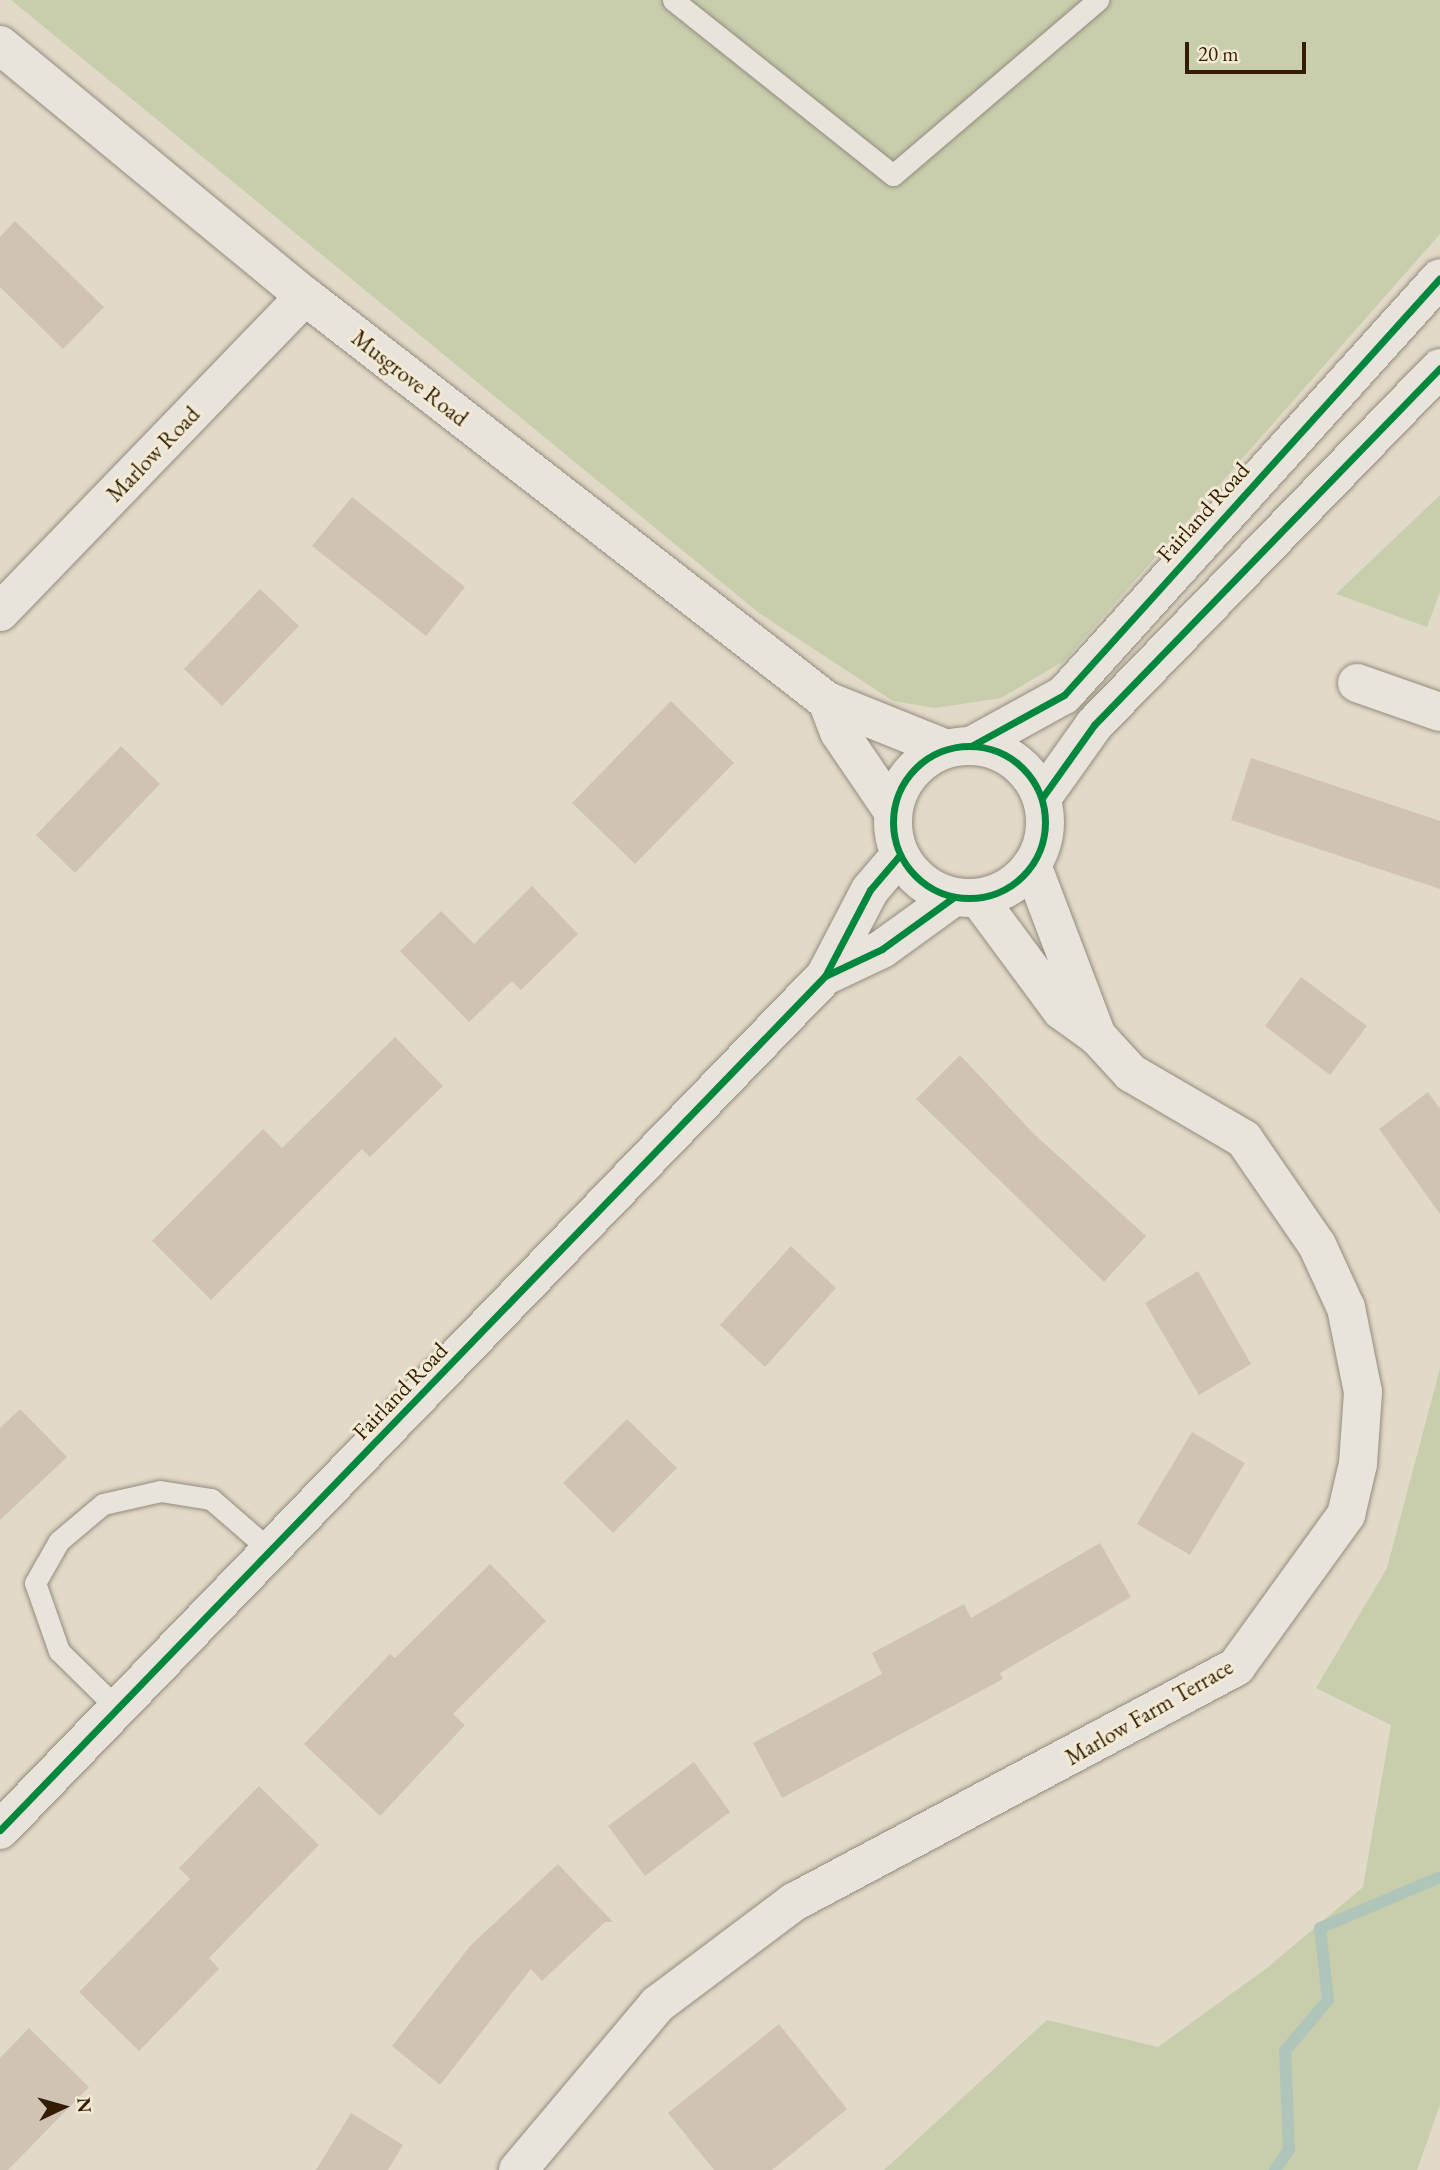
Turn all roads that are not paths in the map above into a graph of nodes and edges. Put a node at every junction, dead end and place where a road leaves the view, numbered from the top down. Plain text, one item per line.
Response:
1 (673, 0) edge
2 (1098, 0) edge
3 (0, 45) edge
4 (1440, 278) edge
5 (305, 296) junction
6 (1440, 368) edge
7 (0, 612) edge
8 (1357, 682) dead end
9 (827, 701) junction
10 (1440, 712) edge
11 (958, 747) junction
12 (1042, 798) junction
13 (892, 810) junction
14 (899, 856) junction
15 (1032, 865) junction
16 (966, 898) junction
17 (825, 976) junction
18 (1097, 1036) junction
19 (272, 1552) junction
20 (119, 1710) junction
21 (0, 1830) edge
22 (518, 2170) edge

1 - 2 lane
3 - 5 street, Musgrove Road
4 - 11 street, Fairland Road
5 - 7 street, Marlow Road
5 - 9 street, Musgrove Road
6 - 12 street
8 - 10 street
9 - 11 street, Musgrove Road
9 - 13 street
11 - 12 street
11 - 13 street
12 - 15 street
13 - 14 street
14 - 16 street
14 - 17 street, Fairland Road
15 - 16 street
15 - 18 street, Marlow Farm Terrace
16 - 17 street, Fairland Road
16 - 18 street, Marlow Farm Terrace
17 - 19 street, Fairland Road
18 - 22 street, Marlow Farm Terrace
19 - 20 street, Fairland Road
19 - 20 lane
20 - 21 street, Fairland Road

